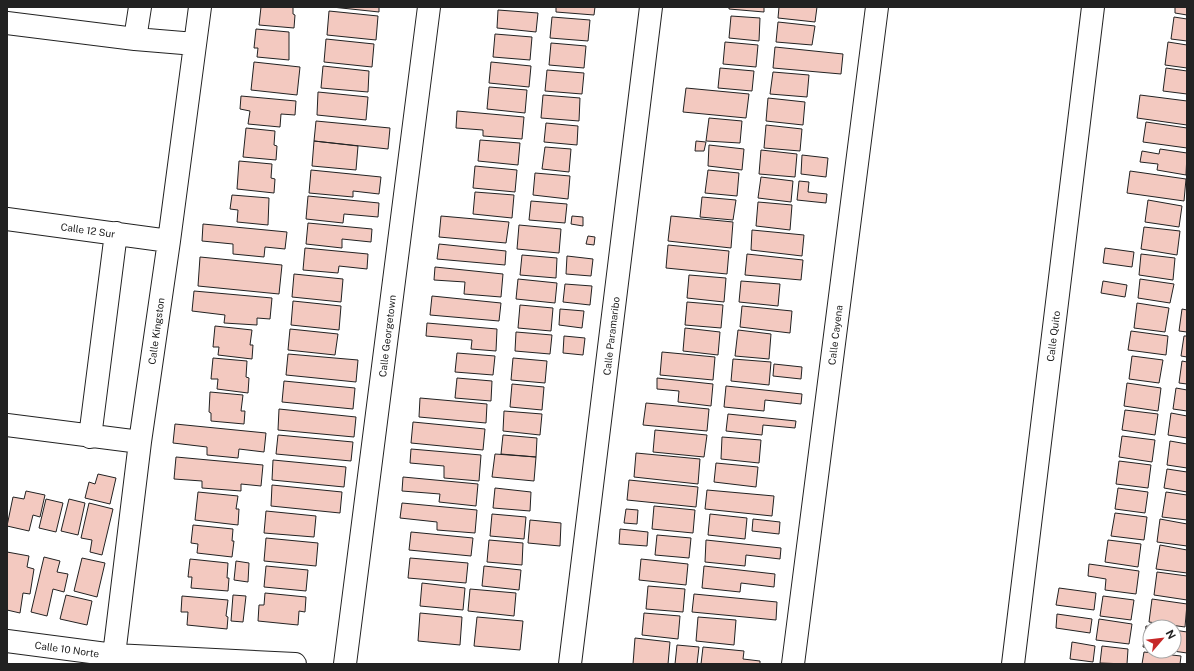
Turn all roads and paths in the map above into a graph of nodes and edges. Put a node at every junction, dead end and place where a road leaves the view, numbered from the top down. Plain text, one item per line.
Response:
1 (140, 7) edge
2 (200, 7) edge
3 (429, 7) edge
4 (651, 7) edge
5 (877, 7) edge
6 (1093, 7) edge
7 (7, 23) edge
8 (135, 39) junction
9 (195, 44) junction
10 (7, 219) edge
11 (116, 234) junction
12 (169, 241) junction
13 (7, 425) edge
14 (90, 437) junction
15 (140, 442) junction
16 (7, 641) edge
17 (114, 655) junction
18 (64, 656) edge
19 (295, 664) edge
20 (345, 664) edge
21 (570, 664) edge
22 (793, 664) edge
23 (1013, 664) edge

1 - 8 street
2 - 9 street, Calle Kingston
3 - 20 street, Calle Georgetown
4 - 21 street, Calle Paramaribo
5 - 22 street, Calle Cayena
6 - 23 street, Calle Quito
7 - 8 street
8 - 9 street
9 - 12 street, Calle Kingston
10 - 11 street, Calle 12 Sur
11 - 12 street, Calle 12 Sur
11 - 14 street
12 - 15 street, Calle Kingston
13 - 14 street
14 - 15 street
15 - 17 street, Calle Kingston
16 - 18 street, Calle 10 Norte
17 - 18 street, Calle 10 Norte
17 - 19 street, Calle 10 Norte

